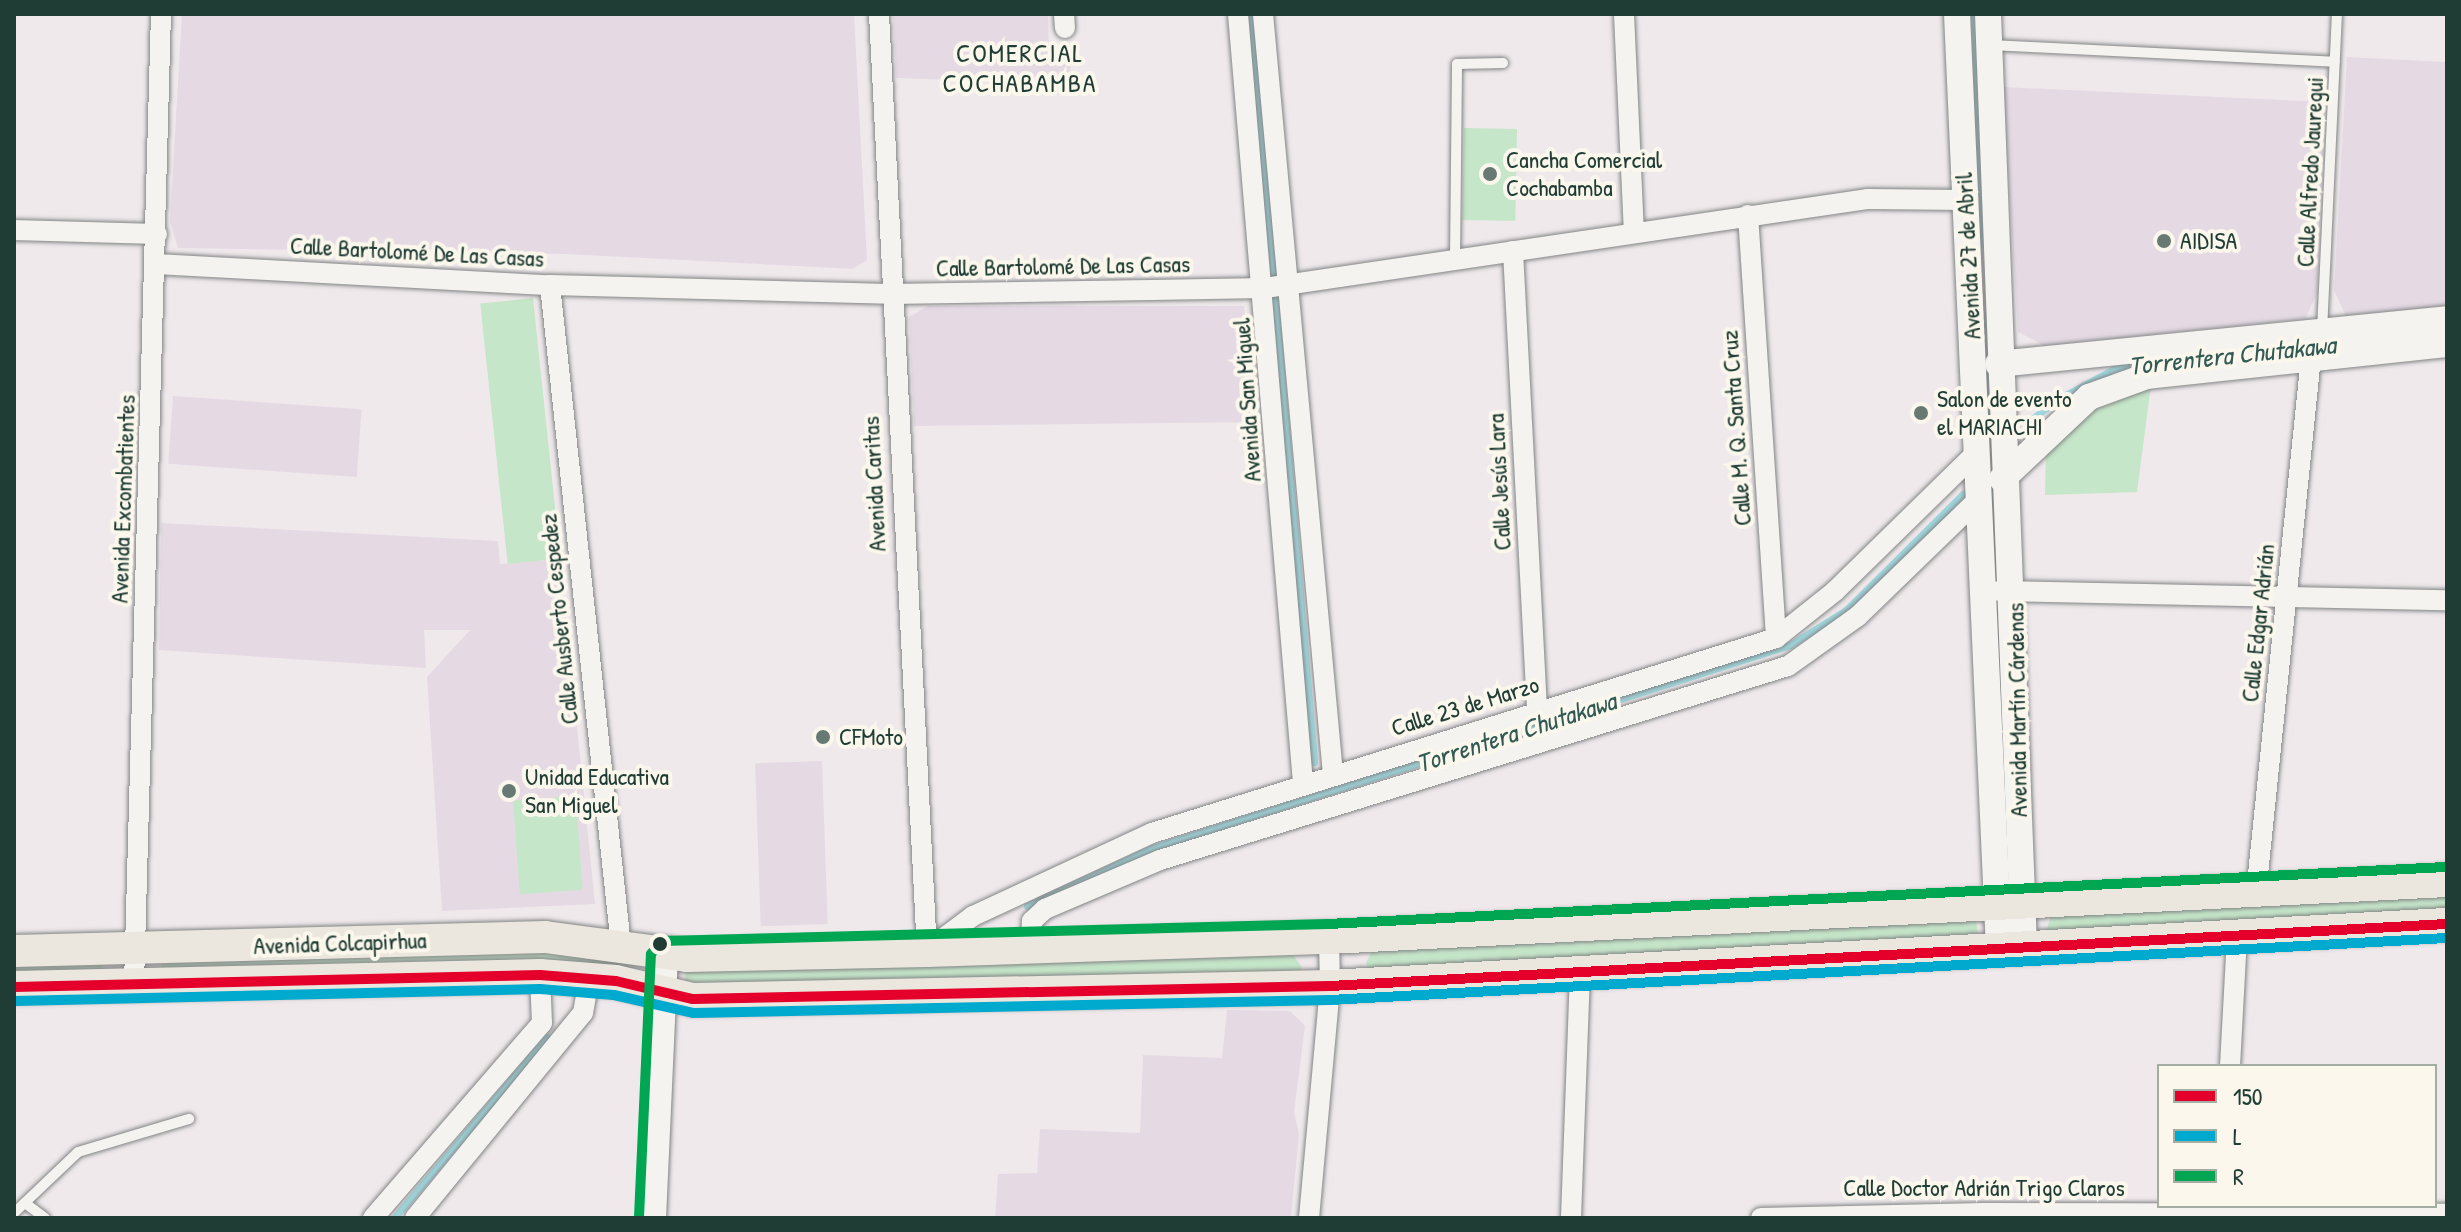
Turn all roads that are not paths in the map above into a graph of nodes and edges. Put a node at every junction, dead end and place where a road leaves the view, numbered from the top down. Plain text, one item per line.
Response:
1 (161, 14) edge
2 (879, 14) edge
3 (1238, 14) edge
4 (1263, 14) edge
5 (1624, 14) edge
6 (1957, 14) edge
7 (1988, 14) edge
8 (2337, 14) edge
9 (1990, 45) junction
10 (2335, 62) junction
11 (1503, 63) dead end
12 (1965, 200) junction
13 (1748, 215) junction
14 (14, 230) edge
15 (1634, 232) junction
16 (157, 234) junction
17 (1513, 251) junction
18 (1455, 259) junction
19 (156, 264) junction
20 (1981, 265) junction
21 (550, 285) junction
22 (1286, 286) junction
23 (1265, 288) junction
24 (889, 294) junction
25 (2447, 319) edge
26 (2322, 331) junction
27 (2447, 344) edge
28 (2311, 357) junction
29 (1998, 364) junction
30 (1977, 452) junction
31 (2008, 473) junction
32 (1981, 497) junction
33 (1985, 591) junction
34 (2014, 591) junction
35 (2287, 596) junction
36 (2447, 600) edge
37 (1776, 638) junction
38 (1537, 710) junction
39 (1333, 774) junction
40 (1303, 783) junction
41 (2447, 881) edge
42 (2256, 894) junction
43 (2010, 906) junction
44 (2447, 924) edge
45 (2237, 935) junction
46 (1329, 938) junction
47 (621, 946) junction
48 (1031, 947) junction
49 (2012, 949) junction
50 (134, 950) junction
51 (14, 951) edge
52 (927, 951) junction
53 (665, 955) junction
54 (1580, 971) junction
55 (540, 975) junction
56 (589, 978) junction
57 (134, 985) junction
58 (1330, 986) junction
59 (14, 987) edge
60 (664, 996) junction
61 (2230, 1064) edge
62 (189, 1119) dead end
63 (25, 1203) junction
64 (2222, 1210) edge
65 (14, 1213) edge
66 (2447, 1214) edge
67 (1983, 1215) edge
68 (2254, 1216) edge
69 (1761, 1217) edge
70 (45, 1218) edge
71 (373, 1218) edge
72 (415, 1218) edge
73 (653, 1218) edge
74 (1309, 1218) edge
75 (1571, 1218) edge

1 - 16 street, Avenida Excombatientes
2 - 24 street, Avenida Caritas
3 - 23 street, Avenida San Miguel
4 - 22 street, Avenida San Miguel
5 - 15 street
6 - 12 street, Avenida 27 de Abril
7 - 9 street, Avenida 27 de Abril
8 - 10 lane, Calle Alfredo Jauregui
9 - 10 lane
9 - 20 street, Avenida 27 de Abril
10 - 26 lane, Calle Alfredo Jauregui
11 - 18 lane
12 - 13 street, Calle Bartolomé De Las Casas
12 - 20 street, Avenida 27 de Abril
13 - 15 street, Calle Bartolomé De Las Casas
13 - 37 street, Calle M. Q. Santa Cruz
14 - 16 street
15 - 17 street, Calle Bartolomé De Las Casas
16 - 19 street, Avenida Excombatientes
17 - 18 street, Calle Bartolomé De Las Casas
17 - 38 street, Calle Jesús Lara
18 - 22 street, Calle Bartolomé De Las Casas
19 - 21 street, Calle Bartolomé De Las Casas
19 - 50 street, Avenida Excombatientes
20 - 29 street, Avenida 27 de Abril
20 - 30 street, Avenida 27 de Abril
21 - 24 street, Calle Bartolomé De Las Casas
21 - 47 street, Calle Ausberto Cespedez
22 - 23 street, Calle Bartolomé De Las Casas
22 - 39 street, Avenida San Miguel
23 - 24 street, Calle Bartolomé De Las Casas
23 - 40 street, Avenida San Miguel
24 - 52 street, Avenida Caritas
25 - 26 street
26 - 29 street
27 - 28 street
28 - 31 street
28 - 35 street, Calle Edgar Adrián
29 - 31 street, Avenida 27 de Abril
30 - 32 street, Avenida 27 de Abril
30 - 37 street, Calle 23 de Marzo
31 - 32 street
31 - 34 street, Avenida Martín Cárdenas
32 - 33 street, Avenida Martín Cárdenas
32 - 48 street
33 - 34 street
33 - 43 street, Avenida Martín Cárdenas
34 - 35 street
34 - 43 street, Avenida Martín Cárdenas
35 - 36 street
35 - 42 street, Calle Edgar Adrián
37 - 38 street, Calle 23 de Marzo
38 - 39 street, Calle 23 de Marzo
39 - 40 street, Calle 23 de Marzo
40 - 52 street, Calle 23 de Marzo
41 - 42 main road, Avenida Colcapirhua
42 - 43 main road, Avenida Colcapirhua
43 - 46 main road, Avenida Colcapirhua
43 - 49 street, Avenida Martín Cárdenas
44 - 45 main road, Avenida Colcapirhua
45 - 49 main road, Avenida Colcapirhua
45 - 61 street
46 - 48 main road, Avenida Colcapirhua
46 - 58 street
47 - 50 main road, Avenida Colcapirhua
47 - 53 main road, Avenida Colcapirhua
48 - 52 main road, Avenida Colcapirhua
49 - 54 main road, Avenida Colcapirhua
50 - 51 main road, Avenida Colcapirhua
50 - 57 street, Avenida Excombatientes
52 - 53 main road, Avenida Colcapirhua
53 - 60 street
54 - 58 main road, Avenida Colcapirhua
54 - 75 street
55 - 56 main road, Avenida Colcapirhua
55 - 57 main road, Avenida Colcapirhua
55 - 71 street
56 - 60 main road, Avenida Colcapirhua
56 - 72 street
57 - 59 main road, Avenida Colcapirhua
58 - 60 main road, Avenida Colcapirhua
58 - 74 street
60 - 73 street
62 - 63 lane
63 - 65 lane
63 - 70 lane
64 - 67 street, Calle Doctor Adrián Trigo Claros
64 - 68 street, Calle Doctor Adrián Trigo Claros
66 - 68 street, Calle Doctor Adrián Trigo Claros
67 - 69 street, Calle Doctor Adrián Trigo Claros

